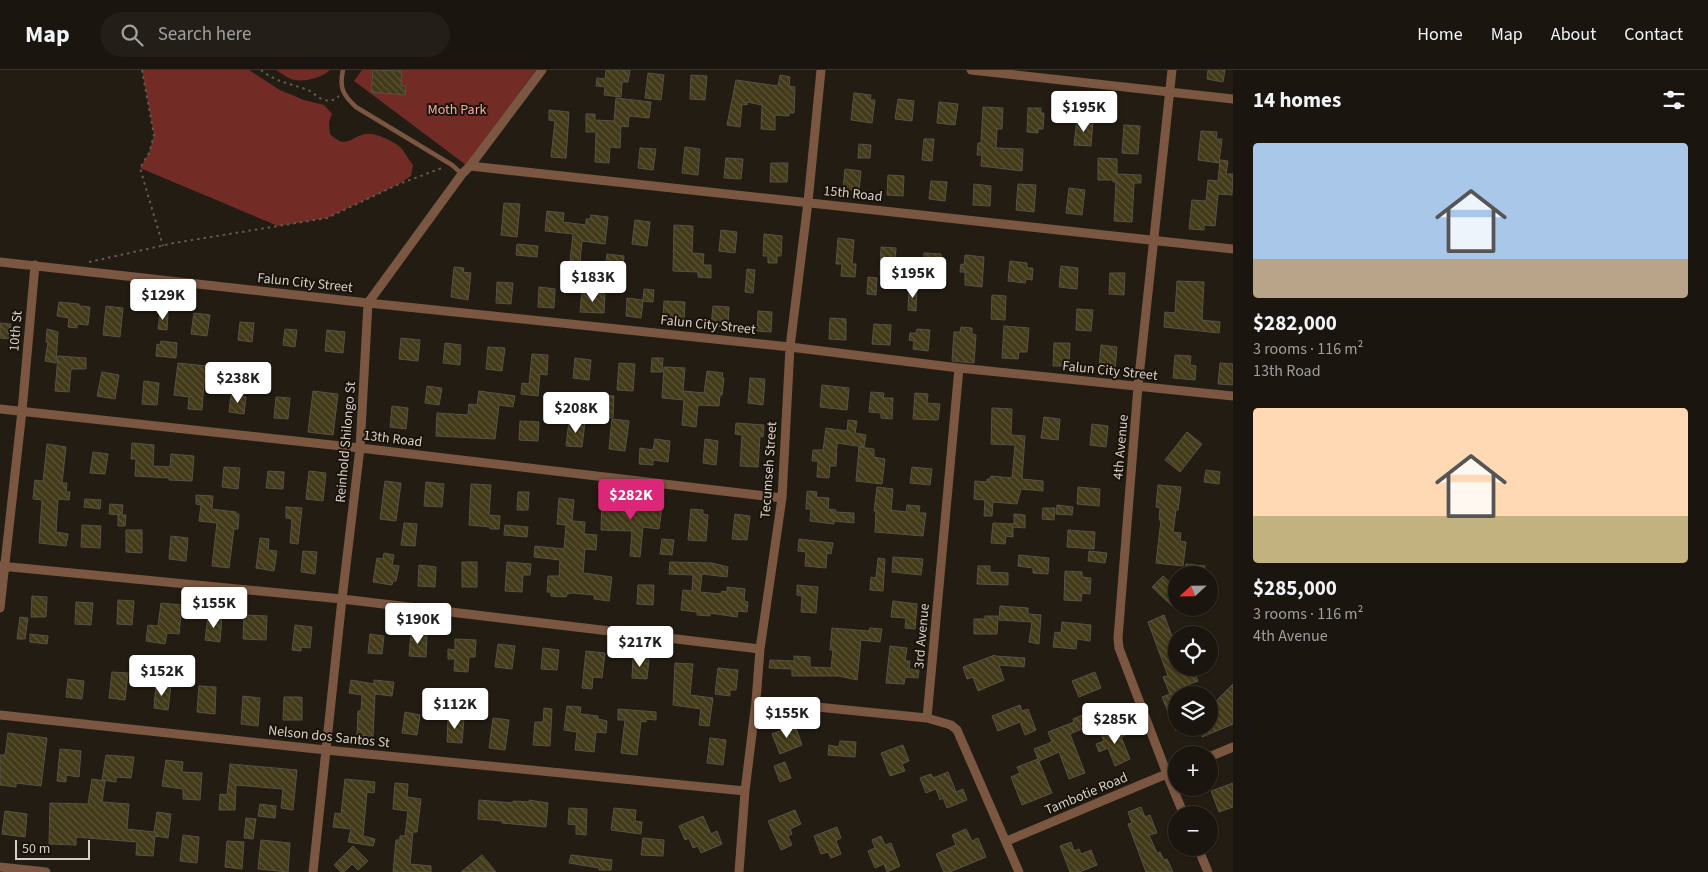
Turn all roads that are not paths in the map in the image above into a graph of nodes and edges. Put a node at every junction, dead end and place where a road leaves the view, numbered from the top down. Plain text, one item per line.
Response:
1 (343, 70) edge
2 (542, 70) edge
3 (821, 70) edge
4 (971, 70) edge
5 (1172, 70) edge
6 (1170, 92) junction
7 (1233, 99) edge
8 (470, 166) junction
9 (462, 174) junction
10 (808, 202) junction
11 (1155, 240) junction
12 (1233, 249) edge
13 (0, 262) edge
14 (35, 266) junction
15 (368, 303) junction
16 (790, 346) junction
17 (959, 368) junction
18 (1138, 386) junction
19 (1233, 396) edge
20 (0, 409) edge
21 (22, 412) junction
22 (360, 448) junction
23 (782, 498) junction
24 (2, 567) edge
25 (342, 599) junction
26 (0, 608) edge
27 (760, 649) junction
28 (756, 701) junction
29 (0, 715) edge
30 (927, 718) junction
31 (1233, 747) edge
32 (326, 750) junction
33 (1218, 753) edge
34 (1167, 774) junction
35 (745, 791) junction
36 (1180, 806) edge
37 (1007, 841) junction
38 (1201, 856) edge
39 (0, 867) edge
40 (739, 871) edge
41 (46, 872) edge
42 (313, 872) edge
43 (749, 872) edge
44 (1019, 872) edge
45 (1208, 872) edge

1 - 9 lane
2 - 8 street
3 - 10 street, Tecumseh Street
4 - 6 street
5 - 6 street, 4th Avenue
6 - 7 street
6 - 11 street, 4th Avenue
8 - 9 street
8 - 10 street, 15th Road
9 - 15 street
10 - 11 street, 15th Road
10 - 16 street, Tecumseh Street
11 - 12 street, 15th Road
11 - 18 street, 4th Avenue
13 - 14 street, Falun City Street
14 - 15 street, Falun City Street
14 - 21 street, 10th St
15 - 16 street, Falun City Street
15 - 22 street, Reinhold Shilongo St
16 - 17 street, Falun City Street
16 - 23 street, Tecumseh Street
17 - 18 street, Falun City Street
17 - 30 street, 3rd Avenue
18 - 19 street, Falun City Street
18 - 34 street, 4th Avenue
20 - 21 street, 13th Road
21 - 22 street, 13th Road
21 - 24 street, 10th St
22 - 23 street, 13th Road
22 - 25 street, Reinhold Shilongo St
23 - 27 street, Tecumseh Street
24 - 25 street
24 - 26 street, 10th St
25 - 27 street
25 - 32 street, Reinhold Shilongo St
27 - 28 street, Tecumseh Street
28 - 30 street
28 - 35 street, Tecumseh Street
29 - 32 street, Nelson dos Santos St
30 - 37 street
31 - 33 street
32 - 35 street, Nelson dos Santos St
32 - 42 street, Reinhold Shilongo St
34 - 36 street, 4th Avenue
34 - 37 street, Tambotie Road
35 - 40 street, Tecumseh Street
37 - 44 street
38 - 45 street
39 - 41 street
40 - 43 street

